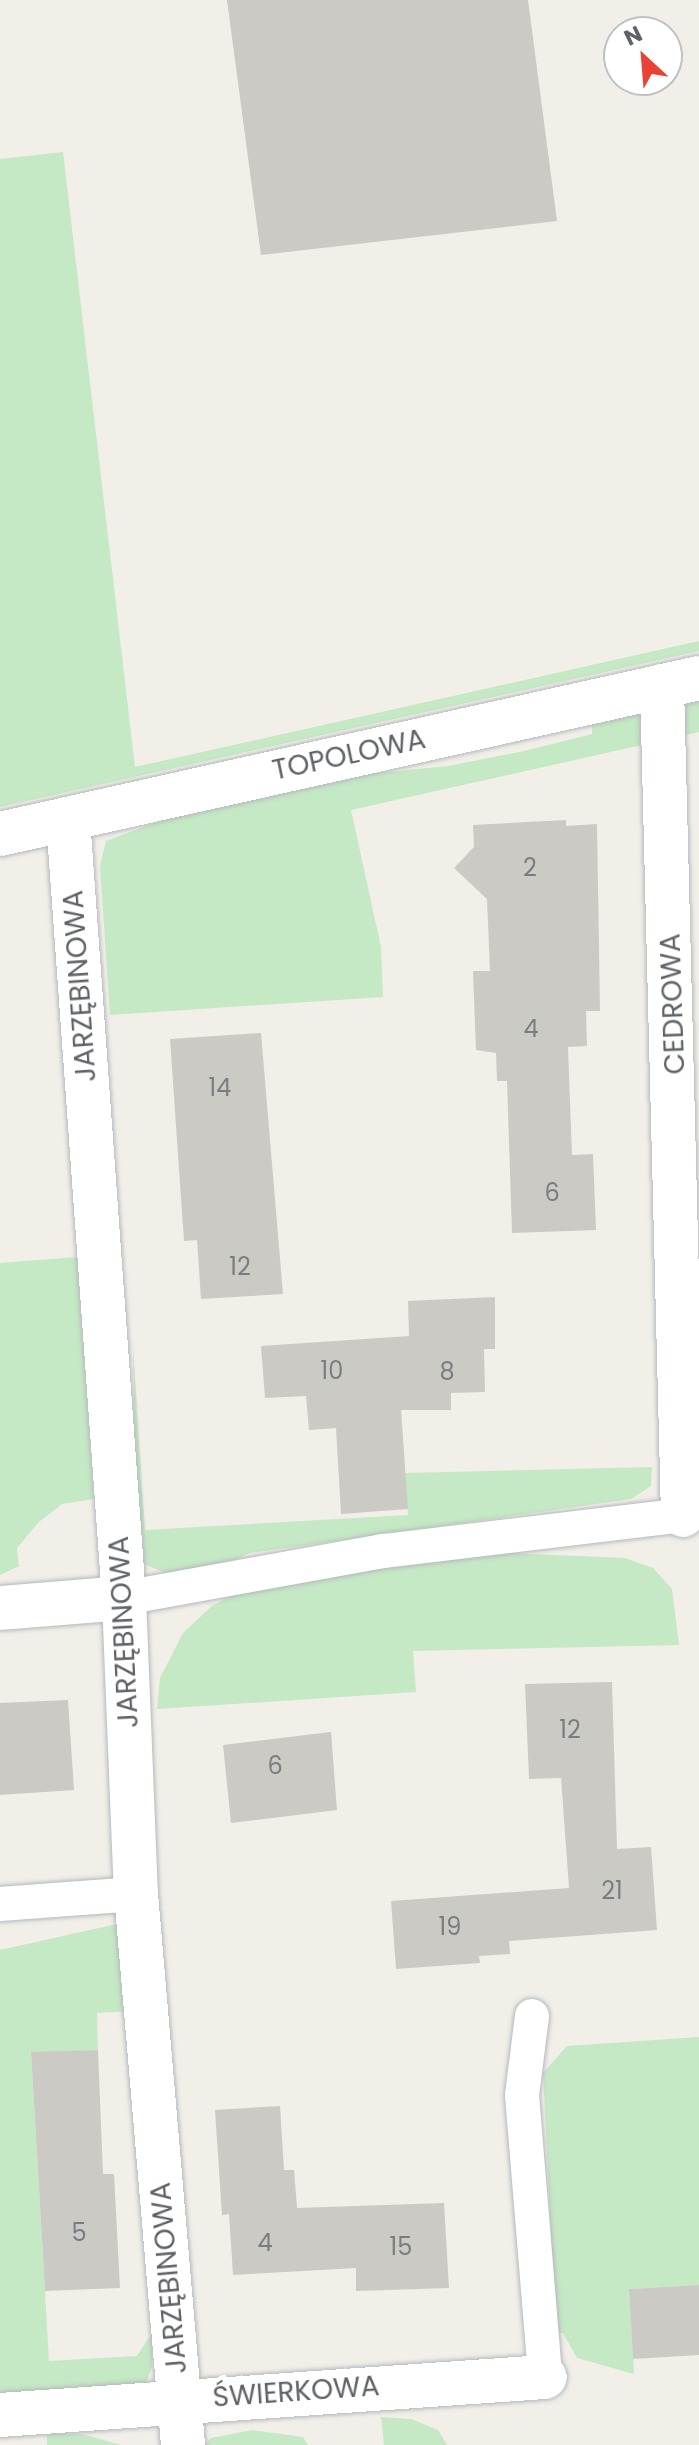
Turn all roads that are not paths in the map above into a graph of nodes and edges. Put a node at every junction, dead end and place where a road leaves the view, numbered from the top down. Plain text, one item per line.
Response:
1 (680, 682) edge
2 (68, 819) junction
3 (0, 834) edge
4 (683, 1515) joint
5 (124, 1598) junction
6 (0, 1608) edge
7 (136, 1894) junction
8 (0, 1904) edge
9 (532, 2016) dead end
10 (545, 2377) joint
11 (180, 2400) junction
12 (0, 2415) edge
13 (183, 2445) edge

1 - 2 street, TOPOLOWA
1 - 4 street, CEDROWA
2 - 3 street, TOPOLOWA
2 - 5 street, JARZĘBINOWA
4 - 5 lane
5 - 6 street
5 - 7 street, JARZĘBINOWA
7 - 8 lane
7 - 11 street, JARZĘBINOWA
9 - 10 lane
10 - 11 street, ŚWIERKOWA
11 - 12 street, ŚWIERKOWA
11 - 13 street, JARZĘBINOWA

